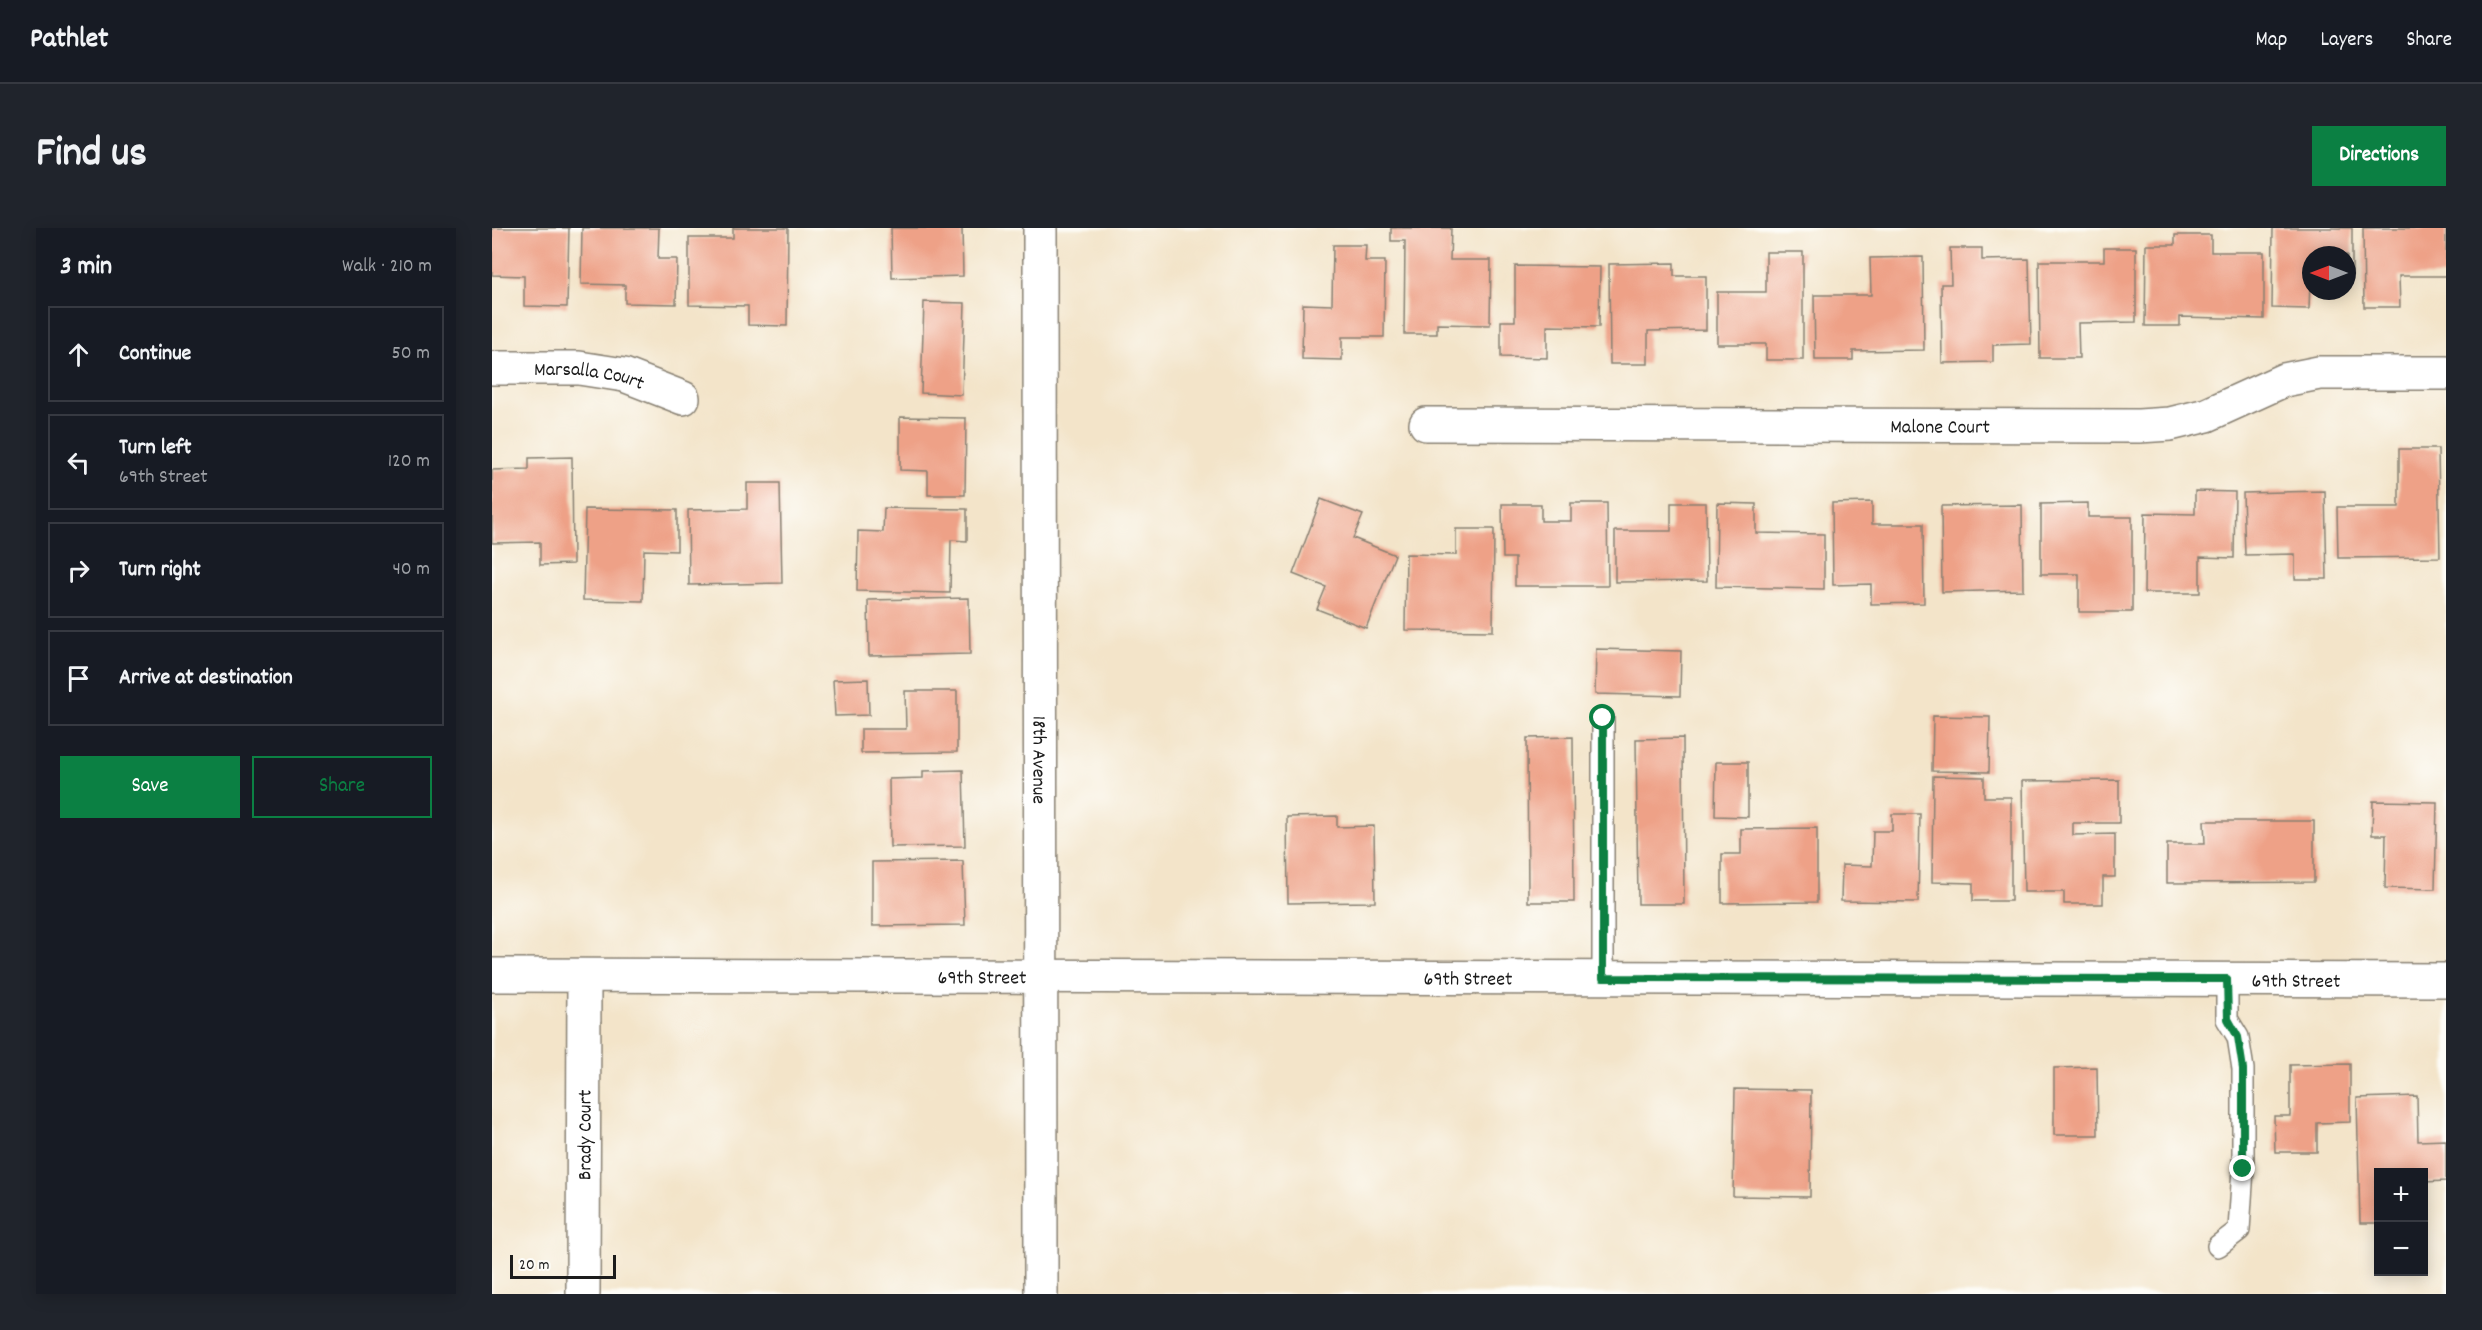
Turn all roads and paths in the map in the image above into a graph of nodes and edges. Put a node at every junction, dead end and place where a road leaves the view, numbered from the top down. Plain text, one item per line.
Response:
1 (1040, 228) edge
2 (492, 368) edge
3 (2446, 373) edge
4 (683, 398) dead end
5 (1426, 424) dead end
6 (1603, 718) dead end
7 (492, 975) edge
8 (584, 975) junction
9 (1041, 976) junction
10 (1603, 978) junction
11 (2227, 979) junction
12 (2446, 980) edge
13 (2218, 1246) dead end
14 (583, 1294) edge
15 (1041, 1294) edge

1 - 9 street, 18th Avenue
2 - 4 street, Marsalla Court
3 - 5 street, Malone Court
6 - 10 lane
7 - 8 street, 69th Street
8 - 9 street, 69th Street
8 - 14 street, Brady Court
9 - 10 street, 69th Street
9 - 15 street, 18th Avenue
10 - 11 street, 69th Street
11 - 12 street, 69th Street
11 - 13 lane

